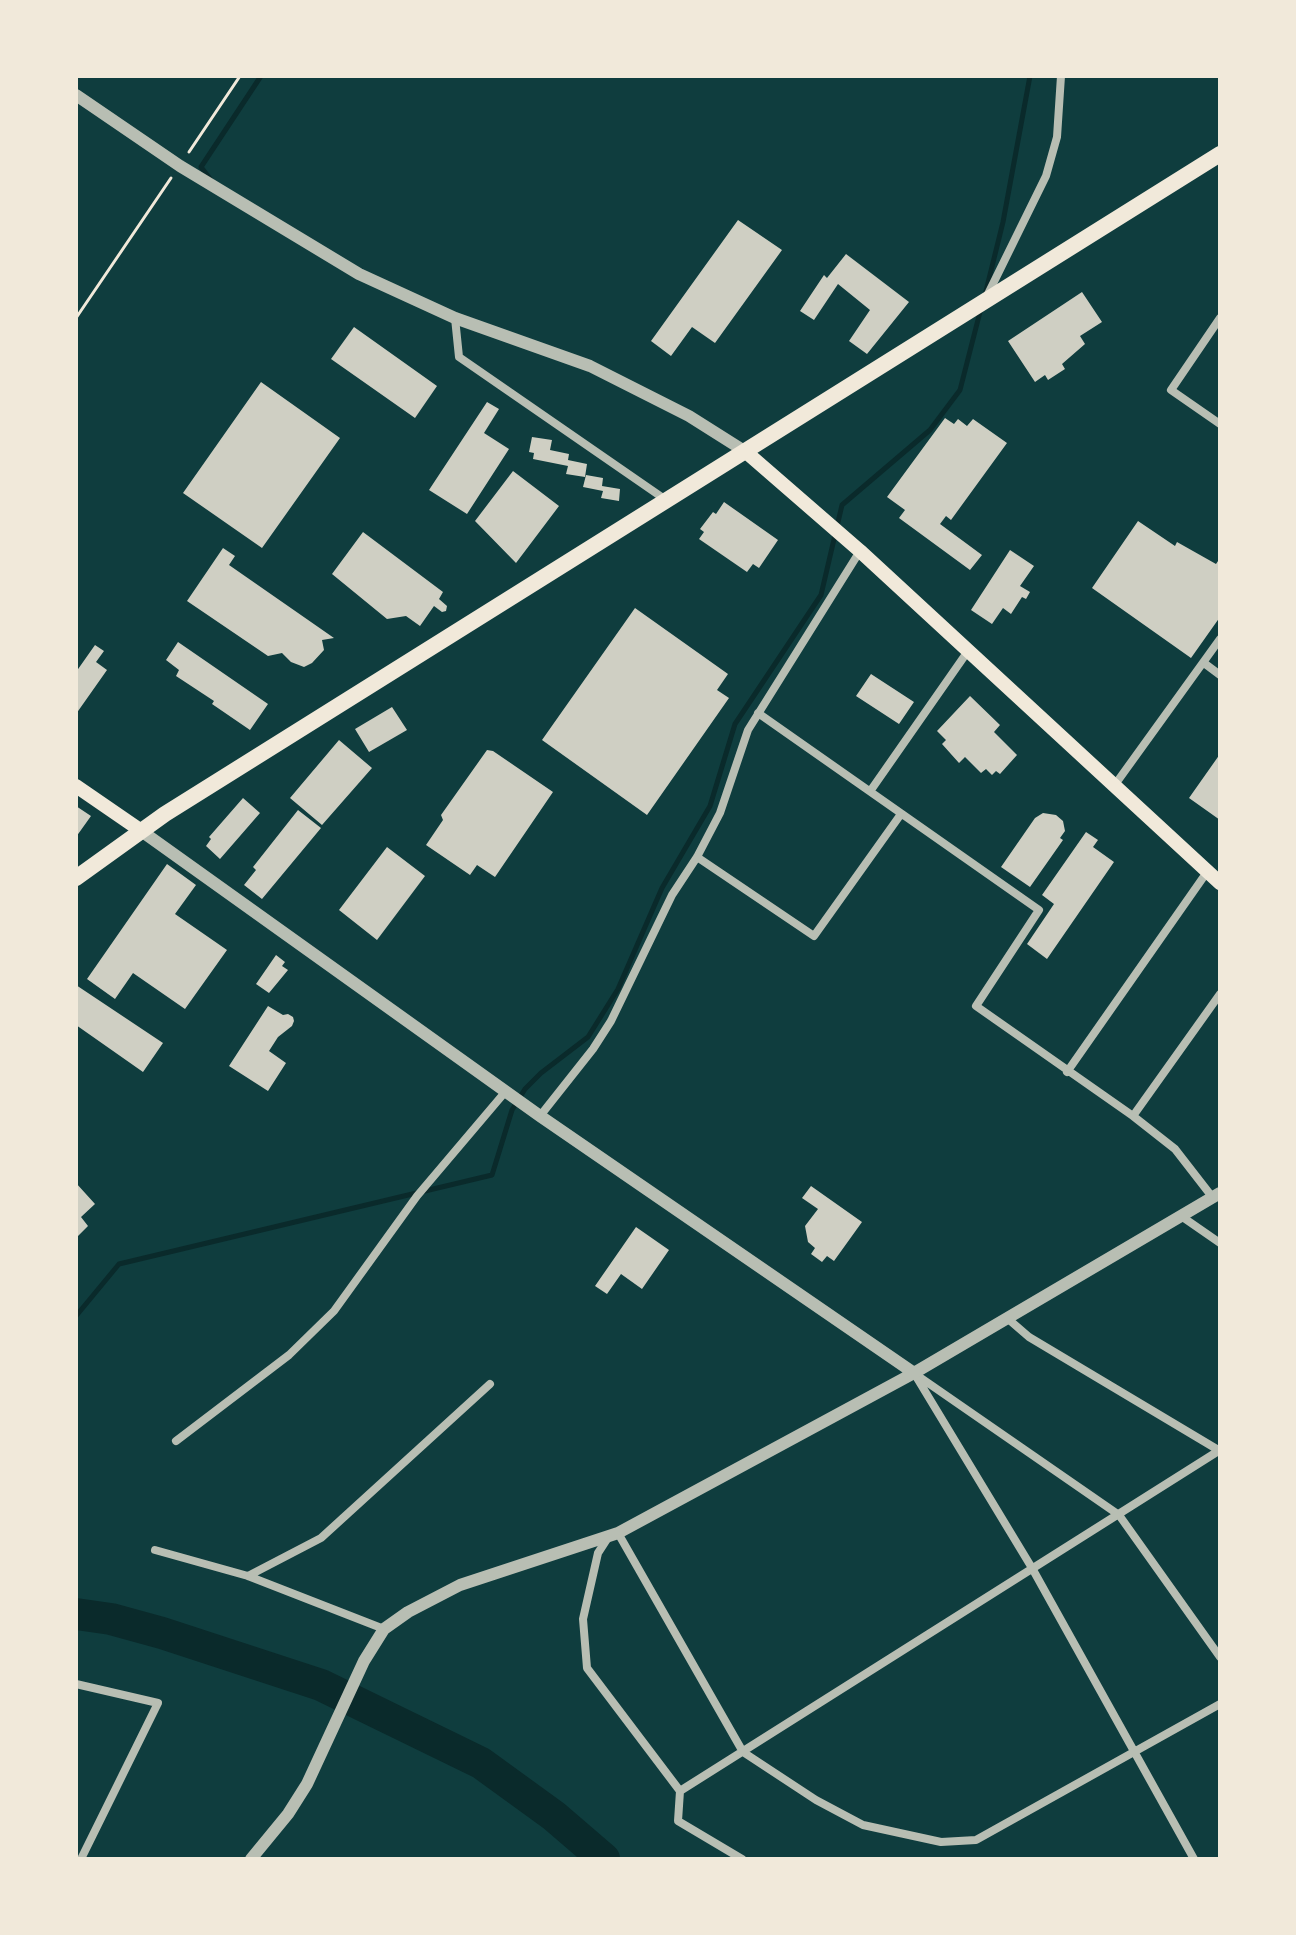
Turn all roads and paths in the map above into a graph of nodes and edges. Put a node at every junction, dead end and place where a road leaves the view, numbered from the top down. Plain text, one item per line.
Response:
1 (240, 76) edge
2 (1061, 76) edge
3 (76, 95) edge
4 (1220, 154) edge
5 (180, 166) junction
6 (983, 303) junction
7 (76, 318) edge
8 (455, 318) junction
9 (1220, 318) edge
10 (1220, 424) edge
11 (746, 452) junction
12 (666, 500) junction
13 (860, 551) junction
14 (1220, 639) edge
15 (968, 651) junction
16 (1204, 663) junction
17 (1220, 675) edge
18 (758, 713) junction
19 (76, 786) edge
20 (1113, 786) junction
21 (871, 790) junction
22 (901, 814) junction
23 (140, 830) junction
24 (697, 857) junction
25 (1207, 872) junction
26 (76, 878) edge
27 (1220, 883) edge
28 (1220, 994) edge
29 (1067, 1072) junction
30 (506, 1091) junction
31 (540, 1116) junction
32 (1133, 1116) junction
33 (1216, 1195) edge
34 (1181, 1216) junction
35 (1220, 1243) edge
36 (1007, 1318) junction
37 (914, 1373) junction
38 (490, 1384) dead end
39 (176, 1441) dead end
40 (1220, 1450) edge
41 (1119, 1515) junction
42 (613, 1534) junction
43 (155, 1550) dead end
44 (1032, 1568) junction
45 (248, 1576) junction
46 (384, 1629) junction
47 (1220, 1657) edge
48 (76, 1684) edge
49 (1220, 1704) edge
50 (1135, 1750) junction
51 (743, 1752) junction
52 (680, 1791) junction
53 (81, 1859) edge
54 (251, 1859) edge
55 (742, 1859) edge
56 (1194, 1859) edge

1 - 5 path
2 - 6 street
3 - 5 street
4 - 6 main road
5 - 7 path
5 - 8 street
6 - 11 main road
8 - 11 street
8 - 12 street
9 - 10 street
11 - 12 main road
11 - 13 main road
12 - 23 main road
13 - 15 main road
13 - 18 street
14 - 16 street
15 - 20 main road
15 - 21 street
16 - 17 street
16 - 20 street
18 - 21 street
18 - 24 street
19 - 23 main road
20 - 25 main road
21 - 22 street
22 - 24 street
22 - 29 street
23 - 26 main road
23 - 30 street
24 - 31 street
25 - 27 main road
25 - 29 street
28 - 32 street
29 - 32 street
30 - 31 street
30 - 39 street
31 - 37 street
32 - 33 street
33 - 34 street
34 - 35 street
34 - 36 street
36 - 37 street
36 - 40 street
37 - 41 street
37 - 42 street
37 - 44 street
38 - 45 street
40 - 41 street
41 - 44 street
41 - 47 street
42 - 46 street
42 - 51 street
42 - 52 street
43 - 45 street
44 - 50 street
44 - 51 street
45 - 46 street
46 - 54 street
48 - 53 street
49 - 50 street
50 - 51 street
50 - 56 street
51 - 52 street
52 - 55 street

